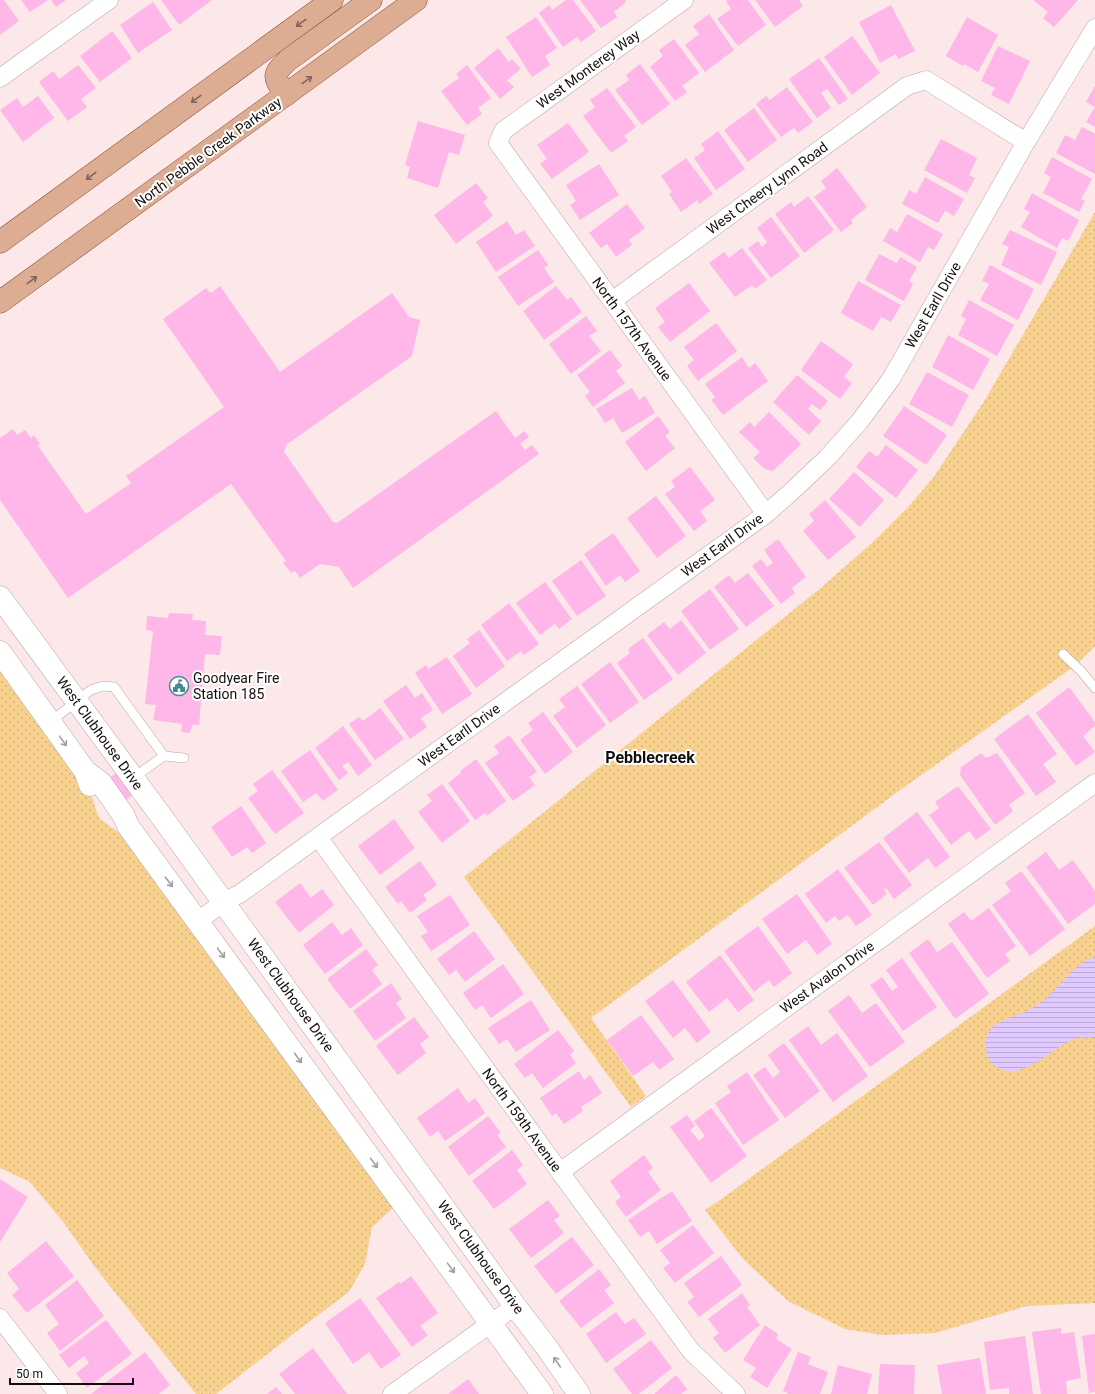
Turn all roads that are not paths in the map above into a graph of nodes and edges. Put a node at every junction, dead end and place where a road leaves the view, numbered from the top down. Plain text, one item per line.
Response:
1 (109, 0) edge
2 (332, 0) edge
3 (371, 0) edge
4 (416, 0) edge
5 (684, 0) edge
6 (1095, 28) edge
7 (0, 78) edge
8 (286, 95) junction
9 (1026, 142) junction
10 (498, 144) joint
11 (0, 242) edge
12 (612, 301) junction
13 (0, 302) edge
14 (766, 514) junction
15 (0, 597) edge
16 (0, 652) edge
17 (1063, 654) dead end
18 (47, 661) junction
19 (20, 681) junction
20 (1095, 688) edge
21 (77, 701) junction
22 (50, 722) junction
23 (164, 756) junction
24 (184, 758) dead end
25 (133, 778) junction
26 (1095, 783) edge
27 (318, 837) junction
28 (224, 902) junction
29 (198, 921) junction
30 (560, 1172) junction
31 (515, 1306) junction
32 (0, 1318) edge
33 (491, 1323) junction
34 (58, 1394) edge
35 (392, 1394) edge
36 (542, 1394) edge
37 (579, 1394) edge
38 (736, 1394) edge

1 - 7 street
2 -> 11 main road
3 - 8 main road
8 -> 4 main road, North Pebble Creek Parkway
5 - 10 street, West Monterey Way
6 - 9 street, West Earll Drive
13 -> 8 main road, North Pebble Creek Parkway
9 - 12 street, West Cheery Lynn Road
9 - 14 street, West Earll Drive
10 - 12 street, North 157th Avenue
12 - 14 street, North 157th Avenue
14 - 27 street, West Earll Drive
15 - 18 street, West Clubhouse Drive
16 - 19 street
17 - 20 lane
18 - 19 street
18 - 21 street, West Clubhouse Drive
19 - 22 street
21 - 22 lane
21 - 23 lane
21 - 25 street, West Clubhouse Drive
22 -> 29 street
23 - 24 lane
23 - 25 lane
25 - 28 street, West Clubhouse Drive
26 - 30 street, West Avalon Drive
27 - 28 street, West Earll Drive
27 - 30 street, North 159th Avenue
28 - 29 street, West Earll Drive
28 - 31 street, West Clubhouse Drive
29 -> 33 street
30 - 38 street, North 159th Avenue
31 - 33 street
37 -> 31 street, West Clubhouse Drive
32 - 34 street
33 - 35 street
33 - 36 street

